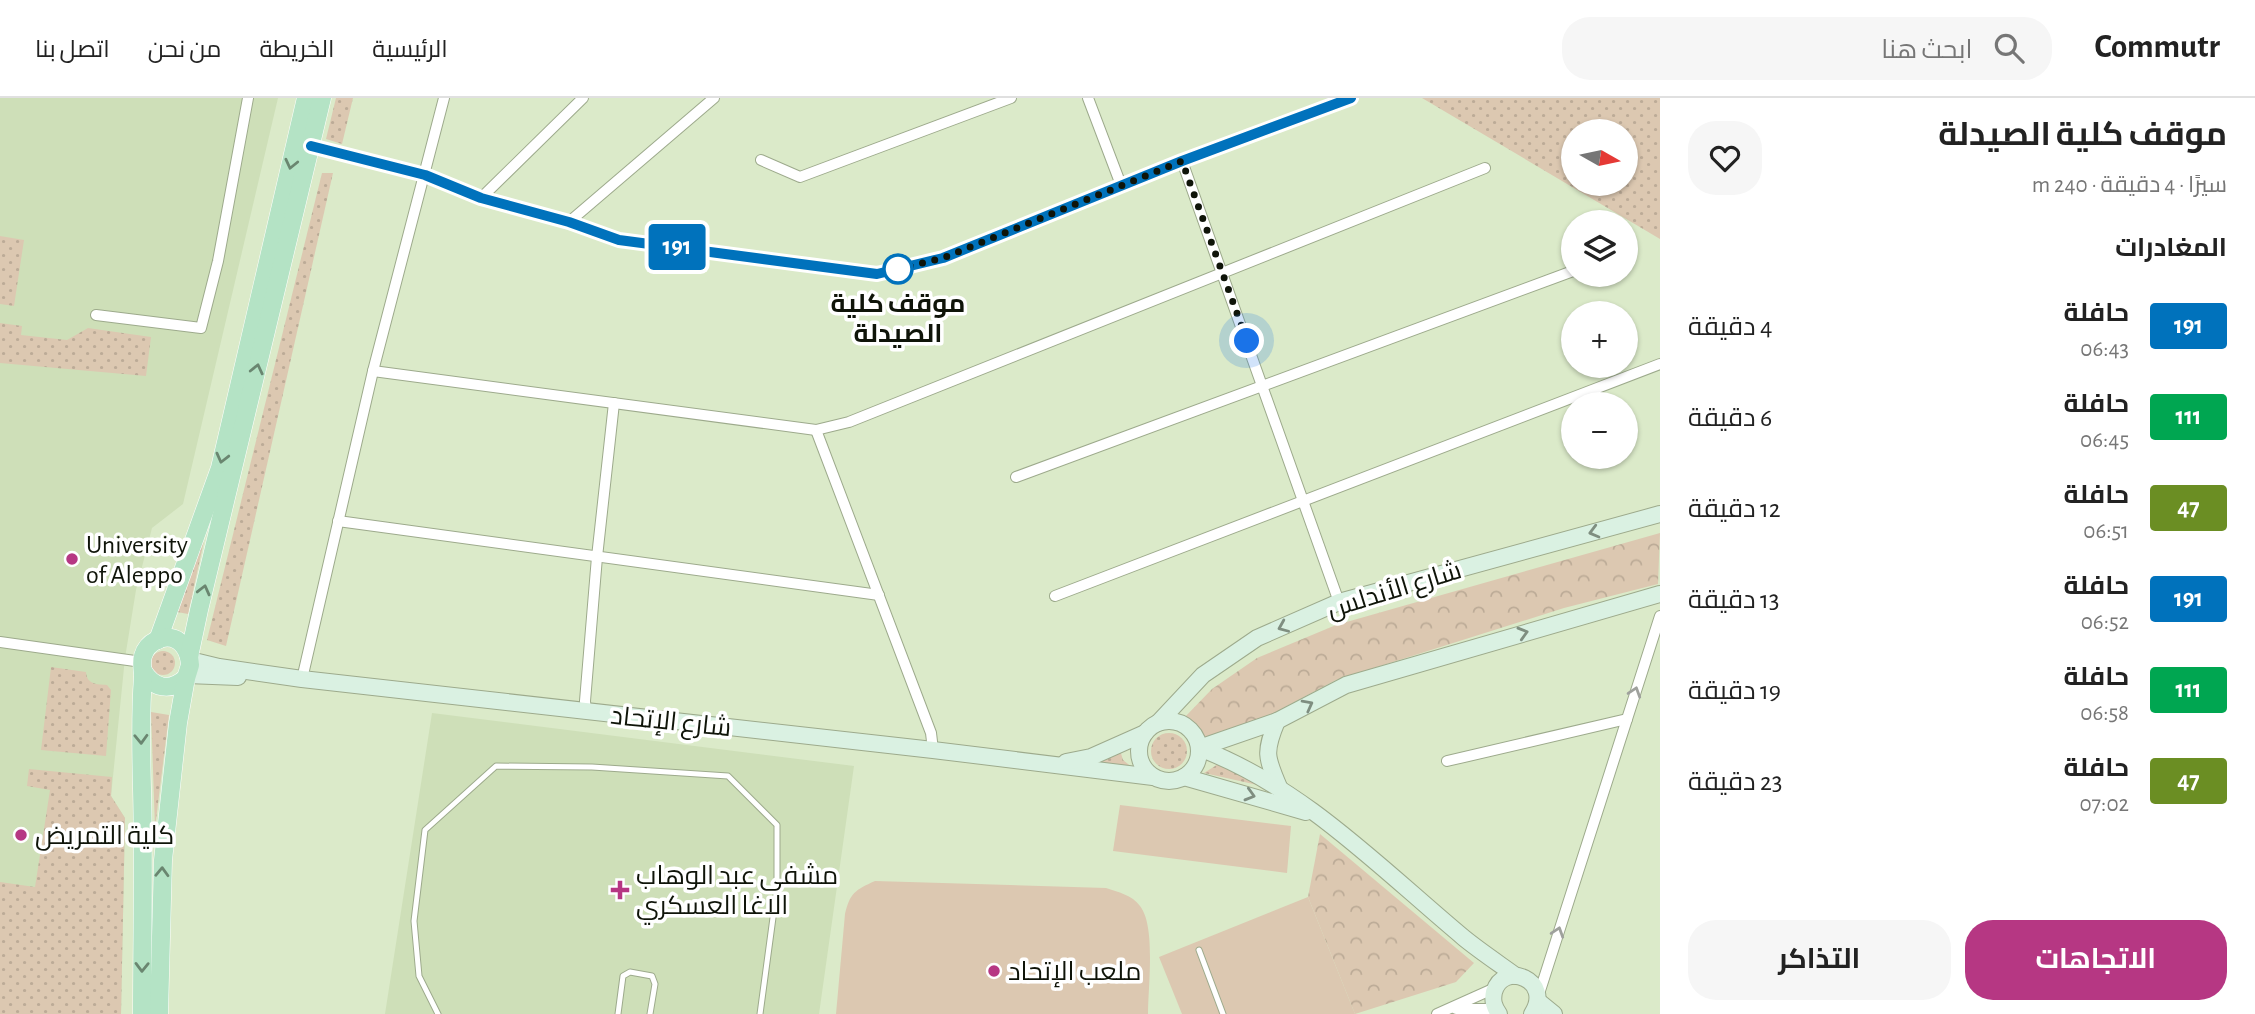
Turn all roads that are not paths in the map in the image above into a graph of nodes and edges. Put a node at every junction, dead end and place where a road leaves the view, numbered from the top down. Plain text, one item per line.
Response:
1 (248, 98) edge
2 (306, 98) edge
3 (322, 98) edge
4 (444, 98) edge
5 (583, 98) edge
6 (715, 98) edge
7 (1011, 98) edge
8 (1088, 98) edge
9 (1351, 98) edge
10 (311, 146) junction
11 (761, 160) dead end
12 (1182, 161) junction
13 (1485, 168) dead end
14 (425, 175) junction
15 (1121, 185) junction
16 (481, 198) junction
17 (569, 222) junction
18 (1222, 273) junction
19 (1561, 275) edge
20 (96, 315) dead end
21 (1660, 364) edge
22 (373, 371) junction
23 (1263, 387) junction
24 (614, 403) junction
25 (816, 430) junction
26 (1016, 477) dead end
27 (1303, 500) junction
28 (1660, 514) edge
29 (338, 522) junction
30 (597, 557) junction
31 (1660, 594) edge
32 (878, 595) junction
33 (1055, 596) dead end
34 (1339, 602) junction
35 (1660, 616) edge
36 (158, 639) junction
37 (0, 642) edge
38 (143, 666) junction
39 (188, 668) junction
40 (302, 679) junction
41 (586, 712) junction
42 (1627, 719) junction
43 (1277, 721) junction
44 (1151, 728) junction
45 (1199, 748) junction
46 (933, 750) junction
47 (1447, 761) dead end
48 (1049, 765) junction
49 (1153, 777) junction
50 (1184, 777) junction
51 (1279, 787) junction
52 (1318, 815) junction
53 (1466, 940) junction
54 (1199, 950) dead end
55 (1516, 976) junction
56 (1497, 985) junction
57 (1536, 1008) edge
58 (1450, 1010) junction
59 (1498, 1013) edge
60 (142, 1014) edge
61 (159, 1014) edge
62 (438, 1014) edge
63 (618, 1014) edge
64 (650, 1014) edge
65 (760, 1014) edge
66 (1223, 1014) edge
67 (1437, 1014) edge
68 (1555, 1014) edge

1 - 20 street
2 -> 36 main road
3 - 10 main road
4 - 14 street
5 - 16 street
6 - 17 street
7 - 11 street
8 - 15 street
9 - 12 street
10 - 14 street
39 -> 10 main road
12 - 15 street
12 - 18 street
13 - 18 street
14 - 16 street
14 - 22 street
15 - 17 street
16 - 17 street
18 - 23 street
18 - 25 street
19 - 23 street
21 - 27 street
22 - 24 street
22 - 29 street
23 - 26 street
23 - 27 street
24 - 25 street
24 - 30 street
25 - 32 street
27 - 33 street
27 - 34 street
28 -> 34 street, شارع الأندلس
29 - 30 street
29 - 40 street
30 - 32 street
30 - 41 street
43 -> 31 street
32 - 46 street
34 -> 44 street, شارع الأندلس
42 -> 35 street
36 - 38 main road
36 - 39 main road
37 - 38 street
38 - 39 main road
38 -> 60 main road
39 - 40 street, شارع الإتحاد
61 -> 39 main road
40 - 41 street, شارع الإتحاد
41 - 46 street, شارع الإتحاد
42 - 47 street
57 -> 42 street
43 - 45 street
43 - 51 street
44 - 45 street
44 - 48 street, شارع الأندلس
44 - 49 street
45 - 50 street
45 - 51 street
46 - 48 street, شارع الإتحاد
48 - 49 street, شارع الإتحاد
49 - 50 street
50 -> 52 street
51 - 52 street
52 - 53 street
53 - 55 street
53 - 56 street
54 - 66 lane
55 - 56 street
55 - 57 street
56 - 58 street
56 - 59 street
57 - 68 street
58 - 59 street
58 - 67 street
62 - 65 lane
63 - 64 lane

